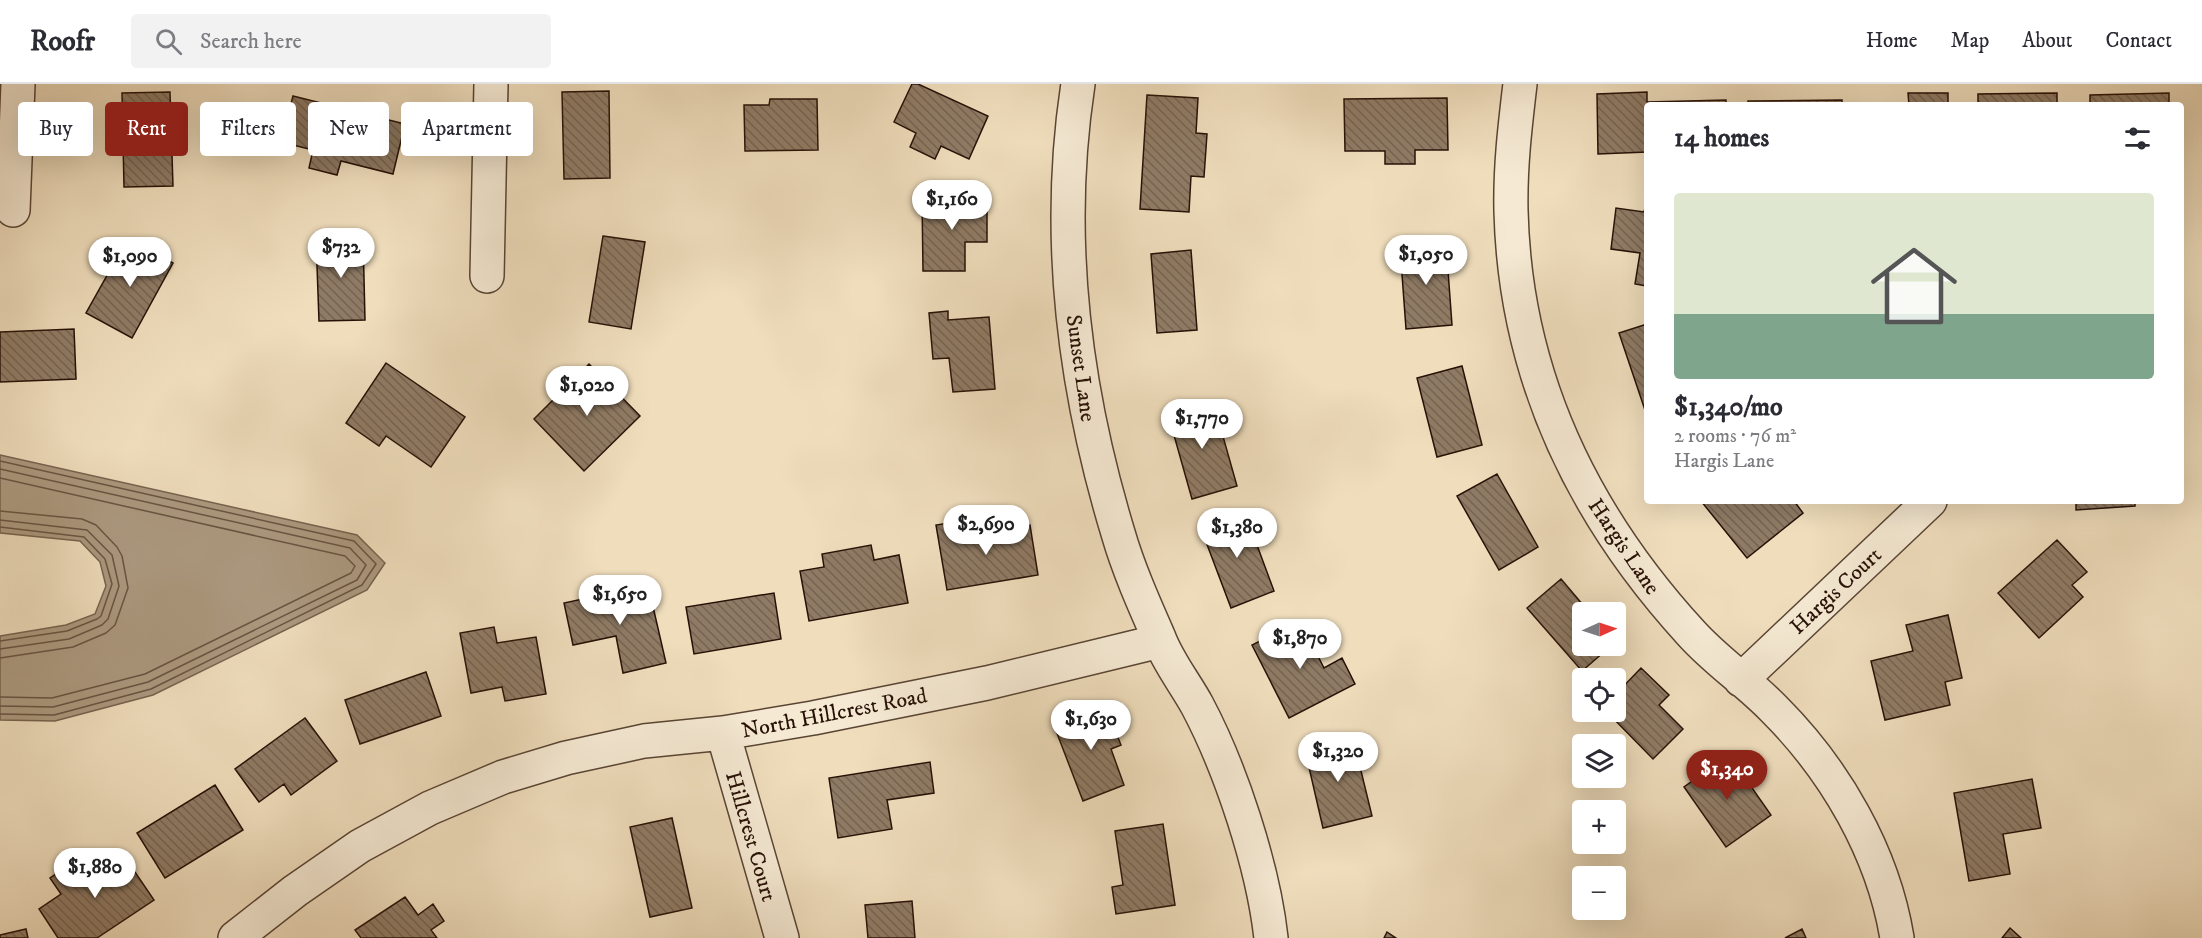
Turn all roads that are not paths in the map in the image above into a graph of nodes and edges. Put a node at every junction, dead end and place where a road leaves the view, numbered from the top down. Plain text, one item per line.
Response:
1 (18, 84) edge
2 (491, 84) edge
3 (1078, 84) edge
4 (1520, 84) edge
5 (13, 210) dead end
6 (487, 276) dead end
7 (1927, 504) edge
8 (1160, 641) junction
9 (1741, 680) junction
10 (723, 734) junction
11 (237, 937) edge
12 (782, 938) edge
13 (1271, 938) edge
14 (1898, 938) edge

1 - 5 street
2 - 6 street
3 - 8 street, Sunset Lane
4 - 9 street, Hargis Lane
7 - 9 street, Hargis Court
8 - 10 street, North Hillcrest Road
8 - 13 street
9 - 14 street, Hargis Lane
10 - 11 street, North Hillcrest Road
10 - 12 street, Hillcrest Court

